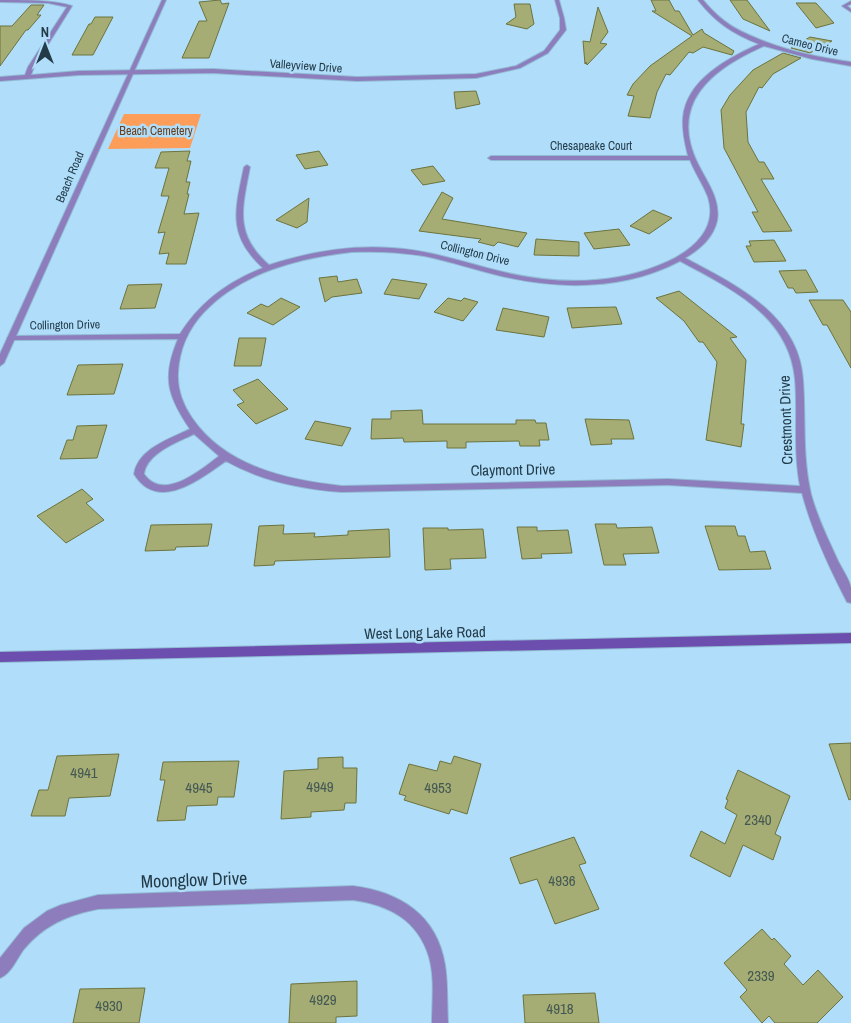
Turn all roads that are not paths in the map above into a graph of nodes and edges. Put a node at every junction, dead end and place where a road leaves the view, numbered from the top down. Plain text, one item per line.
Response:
1 (164, 0) edge
2 (556, 0) edge
3 (700, 0) edge
4 (0, 2) edge
5 (851, 2) edge
6 (851, 11) edge
7 (765, 43) junction
8 (851, 64) edge
9 (132, 72) junction
10 (27, 77) junction
11 (0, 79) edge
12 (491, 158) dead end
13 (691, 158) junction
14 (247, 167) dead end
15 (680, 258) junction
16 (269, 269) junction
17 (182, 336) junction
18 (11, 338) junction
19 (0, 363) edge
20 (195, 430) junction
21 (226, 456) junction
22 (806, 490) junction
23 (851, 600) edge
24 (851, 638) edge
25 (0, 657) edge
26 (0, 971) edge
27 (440, 1023) edge

1 - 9 street, Beach Road
2 - 9 street, Valleyview Drive
3 - 7 street, Cameo Drive
4 - 10 street
5 - 6 street
7 - 8 street, Cameo Drive
7 - 13 street, Collington Drive
9 - 10 street, Valleyview Drive
9 - 18 street, Beach Road
10 - 11 street, Valleyview Drive
12 - 13 street, Chesapeake Court
13 - 15 street, Collington Drive
14 - 16 street
15 - 16 street, Collington Drive
15 - 22 street, Crestmont Drive
16 - 17 street, Collington Drive
17 - 18 street, Collington Drive
17 - 20 street, Claymont Drive
18 - 19 street, Beach Road
20 - 21 street, Claymont Drive
20 - 21 street
21 - 22 street, Claymont Drive
22 - 23 street, Crestmont Drive
24 - 25 main road, West Long Lake Road
26 - 27 street, Moonglow Drive

